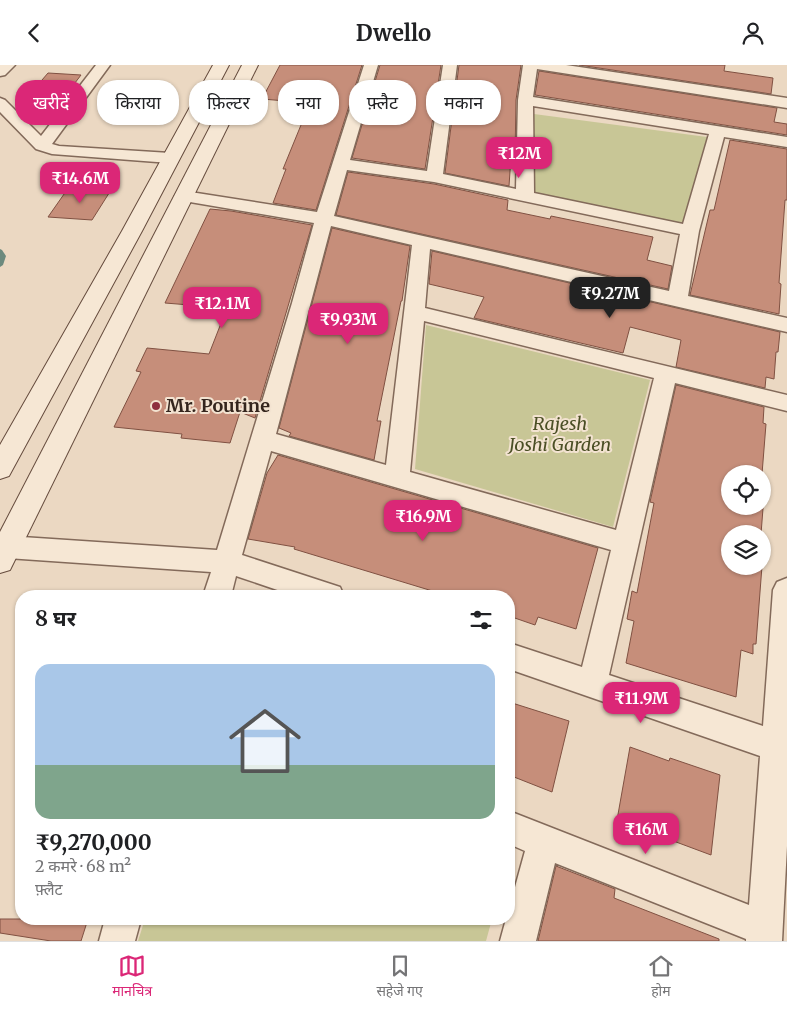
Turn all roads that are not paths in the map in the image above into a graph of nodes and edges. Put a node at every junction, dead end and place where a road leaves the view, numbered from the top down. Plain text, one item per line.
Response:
1 (8, 65) edge
2 (103, 65) edge
3 (221, 65) edge
4 (250, 65) edge
5 (371, 65) edge
6 (450, 65) edge
7 (530, 65) edge
8 (538, 65) edge
9 (0, 71) edge
10 (525, 100) junction
11 (0, 103) edge
12 (787, 103) edge
13 (718, 130) junction
14 (787, 142) edge
15 (42, 146) junction
16 (170, 158) junction
17 (342, 164) junction
18 (434, 177) junction
19 (184, 196) junction
20 (525, 197) junction
21 (324, 219) junction
22 (690, 231) junction
23 (422, 240) junction
24 (677, 301) junction
25 (415, 312) junction
26 (787, 325) edge
27 (666, 373) junction
28 (787, 403) edge
29 (262, 439) junction
30 (0, 469) edge
31 (397, 478) junction
32 (625, 543) junction
33 (4, 554) edge
34 (227, 562) junction
35 (219, 590) edge
36 (312, 590) edge
37 (787, 591) edge
38 (515, 658) edge
39 (592, 684) junction
40 (782, 748) edge
41 (515, 830) edge
42 (544, 842) junction
43 (121, 925) edge
44 (765, 935) edge
45 (117, 941) edge
46 (518, 941) edge

1 - 9 street
2 - 15 street
3 - 16 main road
4 - 19 main road
5 - 17 street
6 - 18 street
7 - 10 street
8 - 12 street
10 - 13 street
10 - 20 street
11 - 15 street
13 - 14 street
13 - 22 street
15 - 16 street
16 - 30 main road
17 - 18 street
17 - 21 street
18 - 20 street
19 - 21 street
19 - 33 main road
20 - 22 street
21 - 23 street
21 - 29 street
22 - 24 street
23 - 24 street
23 - 25 street
24 - 26 street
25 - 27 street
25 - 31 street
27 - 28 street
27 - 32 street
29 - 31 street
29 - 34 street
31 - 32 street
32 - 39 street
33 - 34 street
34 - 35 street
34 - 36 street
37 - 40 street
38 - 39 street
39 - 40 street
40 - 44 street
41 - 42 street
42 - 44 street
42 - 46 street
43 - 45 street

